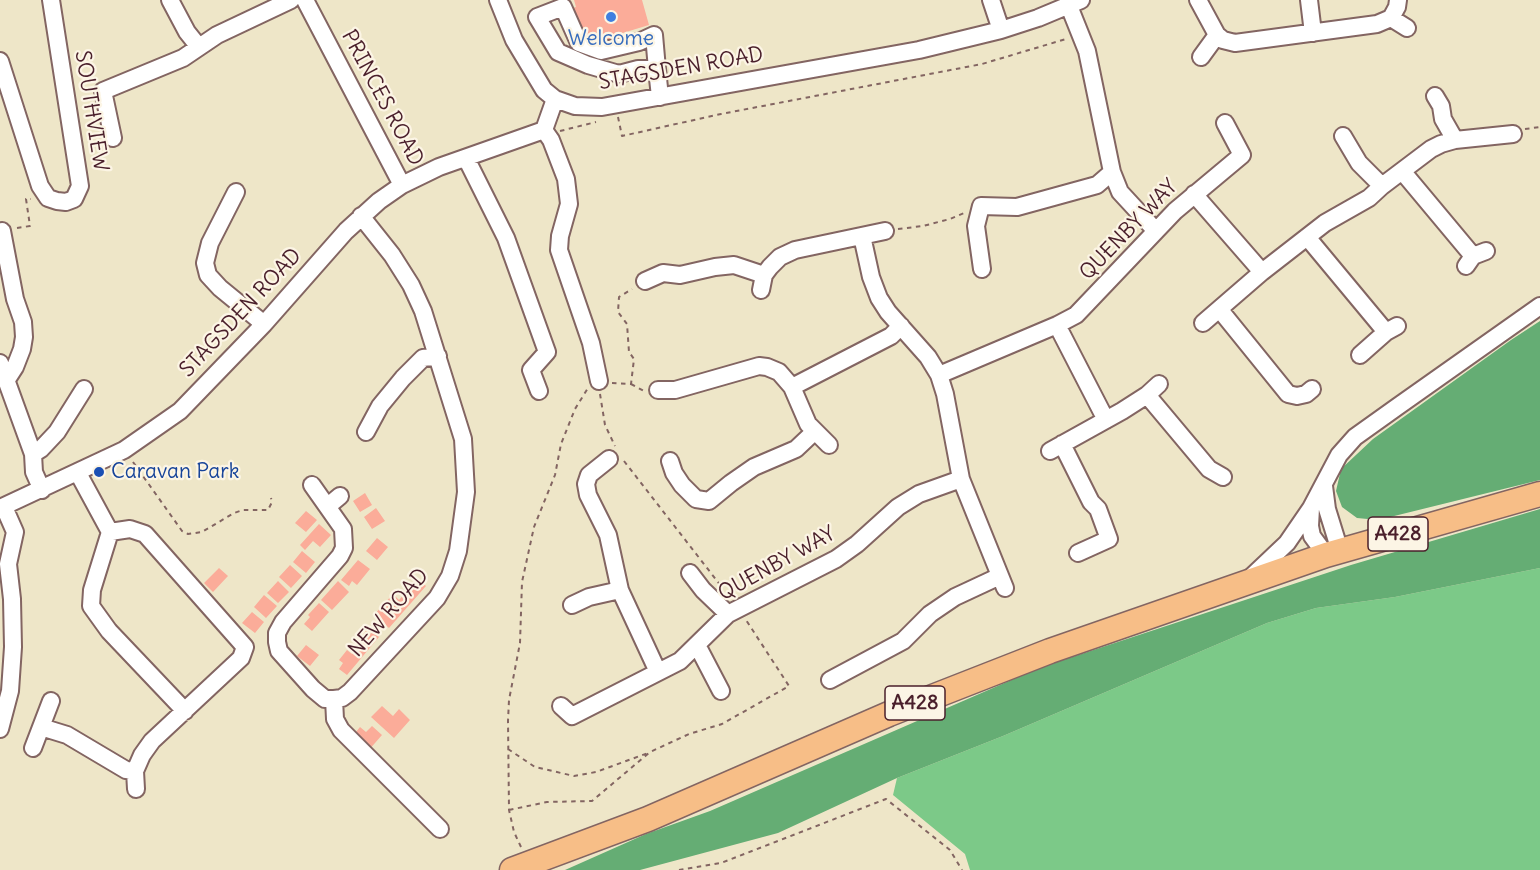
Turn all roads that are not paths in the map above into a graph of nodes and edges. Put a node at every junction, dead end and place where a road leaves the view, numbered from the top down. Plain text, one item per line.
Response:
1 (51, 0) edge
2 (170, 0) edge
3 (291, 0) edge
4 (305, 0) edge
5 (498, 0) edge
6 (991, 0) edge
7 (1198, 0) edge
8 (1309, 0) edge
9 (1398, 0) edge
10 (1075, 3) edge
11 (1391, 18) junction
12 (1407, 28) dead end
13 (1001, 30) junction
14 (1313, 33) junction
15 (1217, 35) junction
16 (199, 47) junction
17 (1201, 57) dead end
18 (0, 61) edge
19 (657, 69) junction
20 (1435, 96) dead end
21 (660, 97) junction
22 (555, 99) junction
23 (1225, 123) dead end
24 (544, 130) junction
25 (1514, 134) dead end
26 (1343, 136) dead end
27 (113, 138) dead end
28 (1455, 140) junction
29 (466, 158) junction
30 (1402, 171) junction
31 (1112, 172) junction
32 (402, 185) junction
33 (1382, 186) junction
34 (236, 192) dead end
35 (1194, 194) junction
36 (361, 216) junction
37 (2, 231) road end
38 (885, 231) road end
39 (1156, 231) junction
40 (862, 236) junction
41 (1307, 237) junction
42 (1475, 258) dead end
43 (982, 269) dead end
44 (1262, 272) junction
45 (645, 281) road end
46 (1540, 306) edge
47 (1220, 310) junction
48 (1203, 323) dead end
49 (264, 324) junction
50 (1057, 325) junction
51 (901, 326) junction
52 (1360, 355) dead end
53 (438, 356) junction
54 (0, 363) edge
55 (939, 375) junction
56 (6, 381) junction
57 (598, 381) road end
58 (792, 387) junction
59 (84, 389) dead end
60 (1312, 389) dead end
61 (658, 390) dead end
62 (539, 391) dead end
63 (1106, 420) junction
64 (366, 432) dead end
65 (814, 432) junction
66 (829, 445) dead end
67 (33, 454) junction
68 (614, 457) road end
69 (670, 461) dead end
70 (78, 473) junction
71 (1225, 478) dead end
72 (961, 479) junction
73 (312, 485) dead end
74 (1324, 486) junction
75 (42, 490) junction
76 (1540, 494) edge
77 (2, 507) edge
78 (1311, 508) junction
79 (110, 532) junction
80 (1078, 553) dead end
81 (1333, 553) junction
82 (690, 573) dead end
83 (1246, 582) junction
84 (620, 590) junction
85 (572, 605) dead end
86 (733, 611) junction
87 (697, 645) junction
88 (658, 672) junction
89 (830, 680) dead end
90 (721, 691) dead end
91 (334, 699) junction
92 (51, 701) dead end
93 (561, 706) dead end
94 (184, 711) junction
95 (41, 727) junction
96 (0, 729) edge
97 (33, 748) dead end
98 (135, 771) junction
99 (136, 789) dead end
100 (440, 829) dead end
101 (519, 868) edge

1 - 18 street, SOUTHVIEW
2 - 16 street
3 - 16 street
4 - 32 street, PRINCES ROAD
5 - 22 street
6 - 13 street
7 - 15 street
8 - 14 street
9 - 11 street
10 - 13 street, STAGSDEN ROAD
10 - 31 street
11 - 12 street
11 - 14 street
13 - 21 street, STAGSDEN ROAD
14 - 15 street
15 - 17 street
16 - 27 street
19 - 19 street
19 - 21 street
20 - 28 street
21 - 22 street, STAGSDEN ROAD
22 - 24 street
23 - 35 street, QUENBY WAY
24 - 29 street, STAGSDEN ROAD
24 - 57 street
25 - 28 street
26 - 33 street
28 - 30 street
29 - 32 street, STAGSDEN ROAD
29 - 62 street
30 - 33 street
30 - 42 street
31 - 39 street
31 - 43 street
32 - 36 street, STAGSDEN ROAD
33 - 41 street
34 - 49 street
35 - 39 street, QUENBY WAY
35 - 44 street
36 - 49 street, STAGSDEN ROAD
36 - 53 street, NEW ROAD
37 - 56 street
38 - 40 street
39 - 50 street, QUENBY WAY
40 - 45 street
40 - 51 street
41 - 44 street
41 - 52 street
44 - 47 street
46 - 74 street
47 - 48 street
47 - 60 street
49 - 70 street, STAGSDEN ROAD
50 - 55 street, QUENBY WAY
50 - 63 street
51 - 55 street
51 - 58 street
53 - 64 street
53 - 91 street, NEW ROAD
54 - 56 street
55 - 72 street
56 - 67 street
58 - 61 street
58 - 65 street
59 - 67 street
63 - 71 street
63 - 80 street
65 - 66 street
65 - 69 street
67 - 75 street
68 - 84 street
70 - 75 street, STAGSDEN ROAD
70 - 79 street
72 - 86 street, QUENBY WAY
72 - 89 street
73 - 91 street
74 - 78 street
74 - 81 street
75 - 77 street, STAGSDEN ROAD
76 - 81 highway, A428
77 - 96 street
78 - 81 street
78 - 83 street
79 - 94 street
79 - 94 street
81 - 83 highway, A428
82 - 86 street
83 - 101 highway, A428
84 - 85 street
84 - 88 street
86 - 87 street, QUENBY WAY
87 - 88 street, QUENBY WAY
87 - 90 street
88 - 93 street, QUENBY WAY
91 - 100 street
92 - 95 street
94 - 98 street
95 - 97 street
95 - 98 street
98 - 99 street

